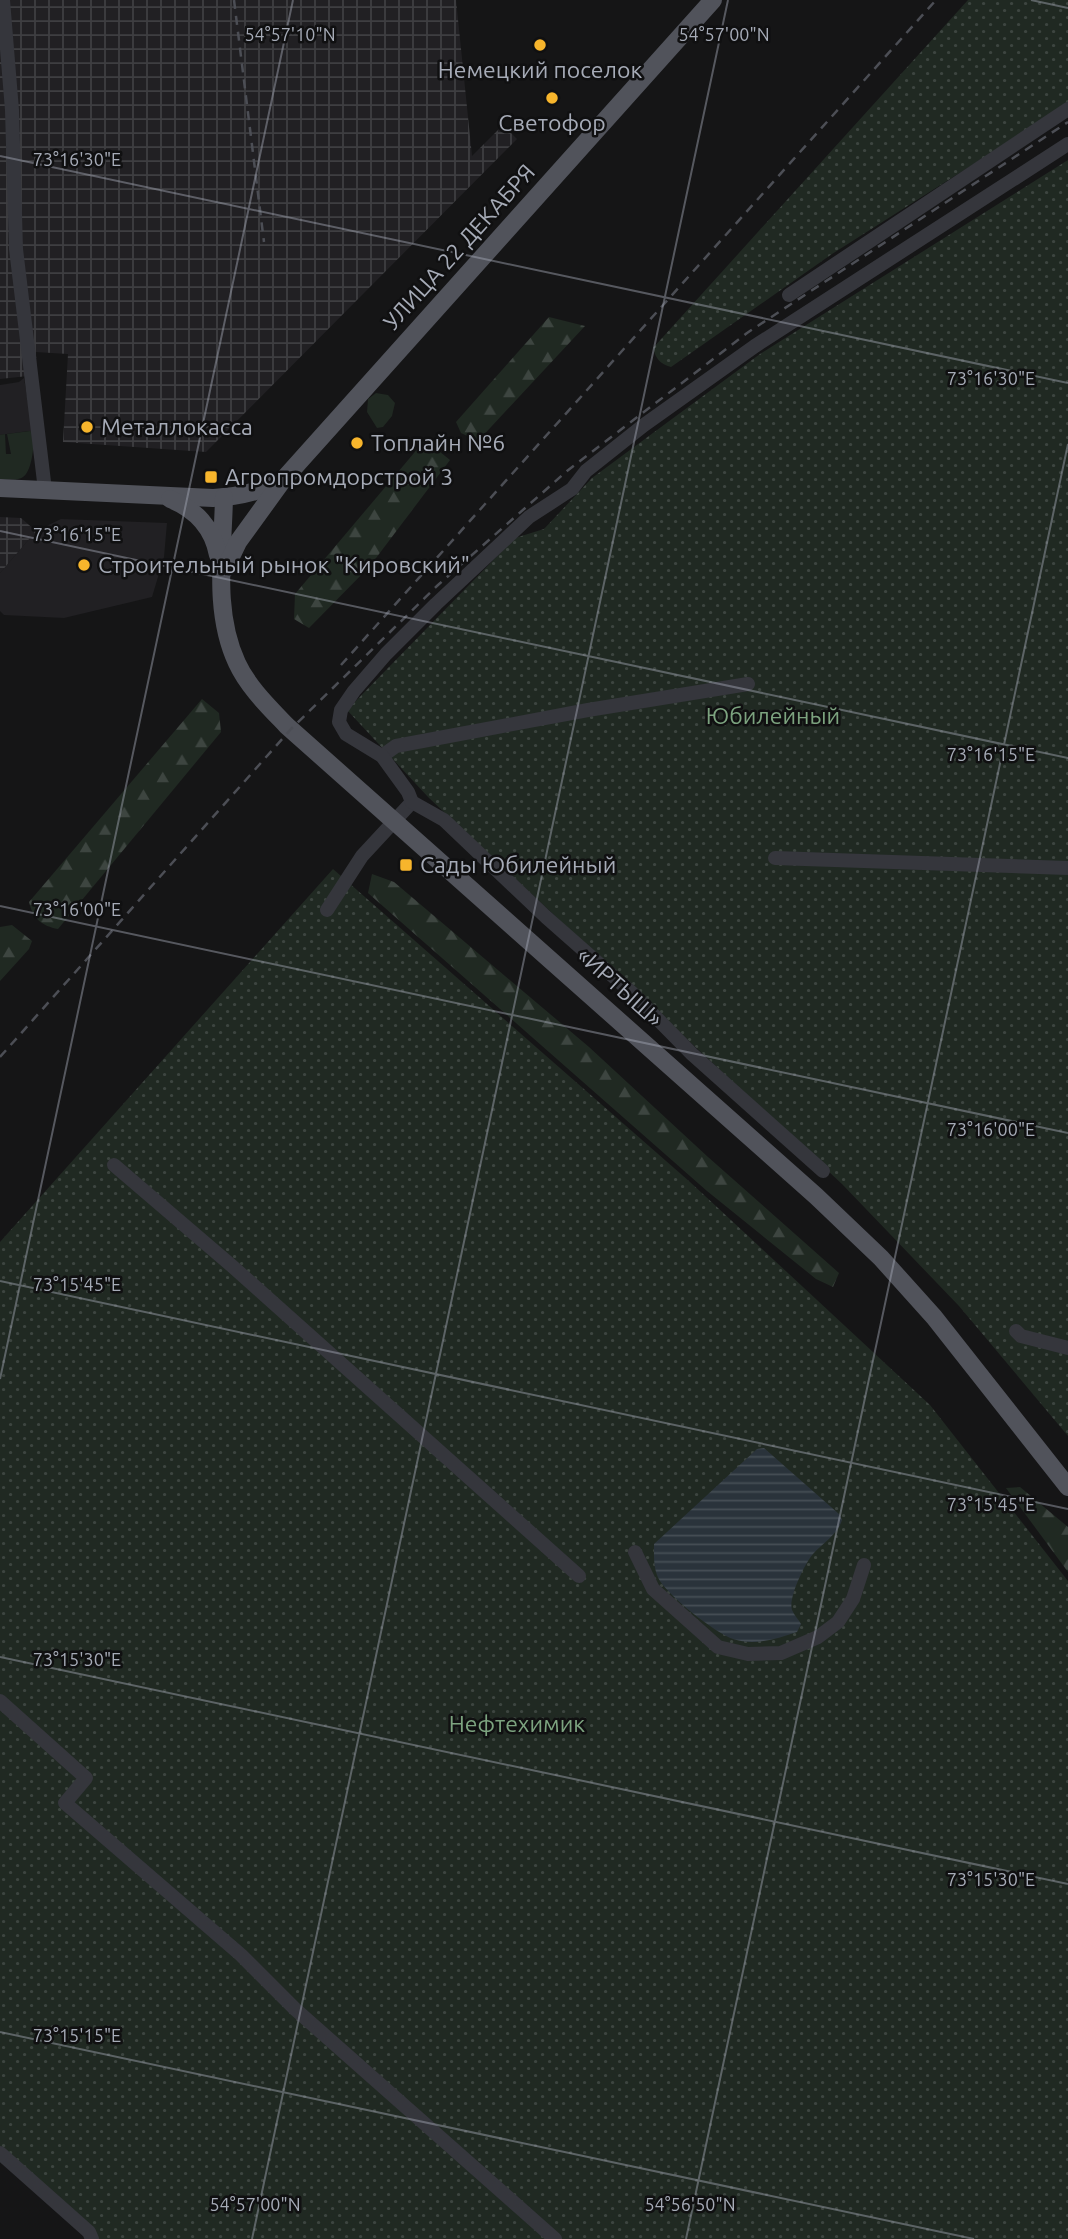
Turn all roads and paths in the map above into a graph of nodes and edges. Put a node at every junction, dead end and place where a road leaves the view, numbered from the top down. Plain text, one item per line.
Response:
1 (3, 0) edge
2 (713, 0) edge
3 (1068, 109) edge
4 (1068, 144) edge
5 (789, 295) dead end
6 (282, 481) junction
7 (0, 488) edge
8 (45, 489) junction
9 (160, 496) junction
10 (224, 497) junction
11 (222, 581) junction
12 (748, 684) dead end
13 (382, 756) junction
14 (412, 802) junction
15 (394, 822) junction
16 (775, 858) dead end
17 (1068, 868) edge
18 (327, 910) dead end
19 (114, 1165) dead end
20 (823, 1171) dead end
21 (1016, 1332) dead end
22 (1068, 1348) edge
23 (1068, 1487) edge
24 (635, 1552) dead end
25 (864, 1565) dead end
26 (579, 1576) dead end
27 (0, 1700) edge
28 (0, 2153) edge
29 (92, 2239) edge
30 (555, 2239) edge

1 - 8 street
2 - 6 main road, УЛИЦА 22 ДЕКАБРЯ
3 - 5 street
4 - 13 street
6 - 10 main road, УЛИЦА 22 ДЕКАБРЯ
6 - 11 main road
7 - 8 main road, УЛИЦА 22 ДЕКАБРЯ
8 - 9 main road, УЛИЦА 22 ДЕКАБРЯ
9 - 10 main road, УЛИЦА 22 ДЕКАБРЯ
9 - 11 main road
10 - 11 main road, «ИРТЫШ»
11 - 15 main road, «ИРТЫШ»
12 - 13 street
13 - 14 street
14 - 15 street
14 - 20 street
15 - 18 street
15 - 23 main road, «ИРТЫШ»
16 - 17 street
19 - 26 street
21 - 22 street
24 - 25 street
27 - 30 street
28 - 29 street

